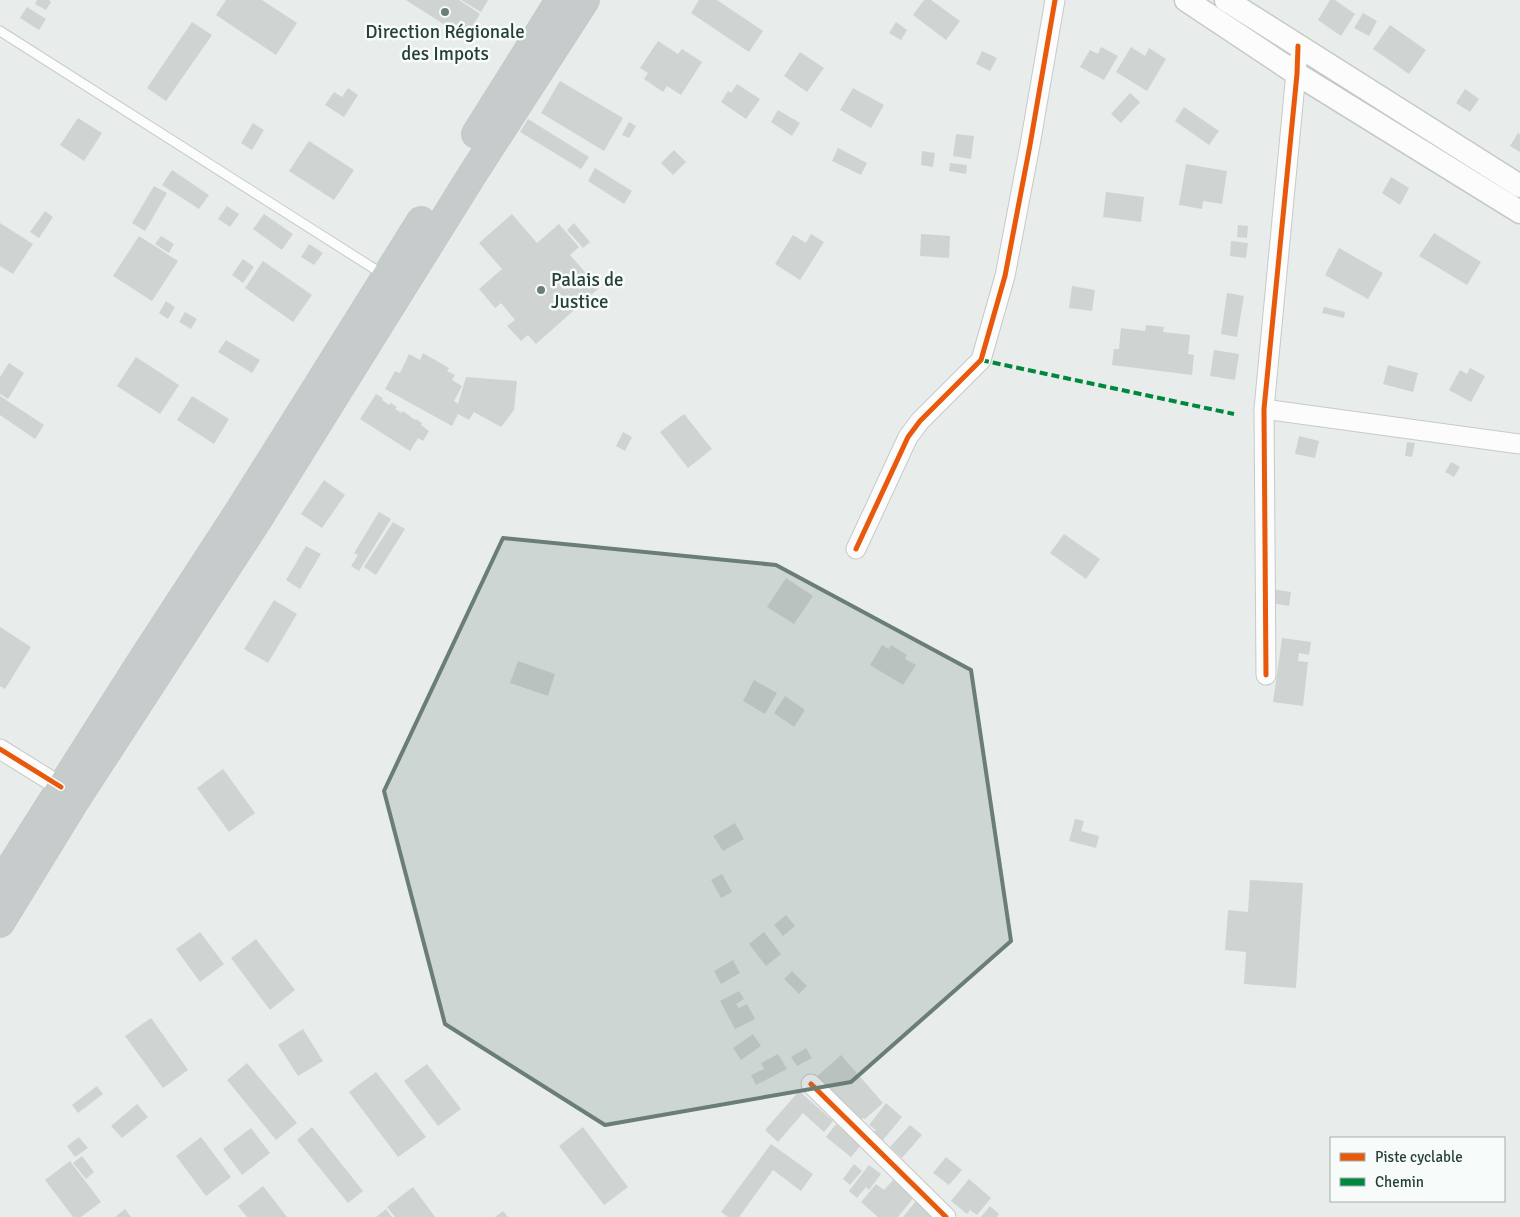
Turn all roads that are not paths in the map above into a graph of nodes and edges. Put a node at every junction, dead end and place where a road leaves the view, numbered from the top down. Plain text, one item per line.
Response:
1 (560, 0) edge
2 (585, 0) edge
3 (1055, 0) edge
4 (1186, 0) edge
5 (1226, 0) edge
6 (0, 31) edge
7 (1298, 46) junction
8 (1297, 74) junction
9 (464, 170) junction
10 (1520, 186) edge
11 (1520, 212) edge
12 (394, 281) junction
13 (1264, 409) junction
14 (1520, 444) edge
15 (249, 515) junction
16 (856, 549) dead end
17 (1266, 675) dead end
18 (0, 749) edge
19 (61, 787) junction
20 (0, 884) edge
21 (0, 923) edge
22 (811, 1084) dead end
23 (946, 1217) edge

1 - 9 highway
2 - 9 highway
3 - 16 street
4 - 8 street
5 - 7 street
6 - 12 lane
7 - 8 street
7 - 10 street
8 - 11 street
8 - 13 street
9 - 12 highway
12 - 15 highway
13 - 14 street
13 - 17 street
15 - 19 highway
15 - 21 highway
18 - 19 street
19 - 20 highway
22 - 23 street

